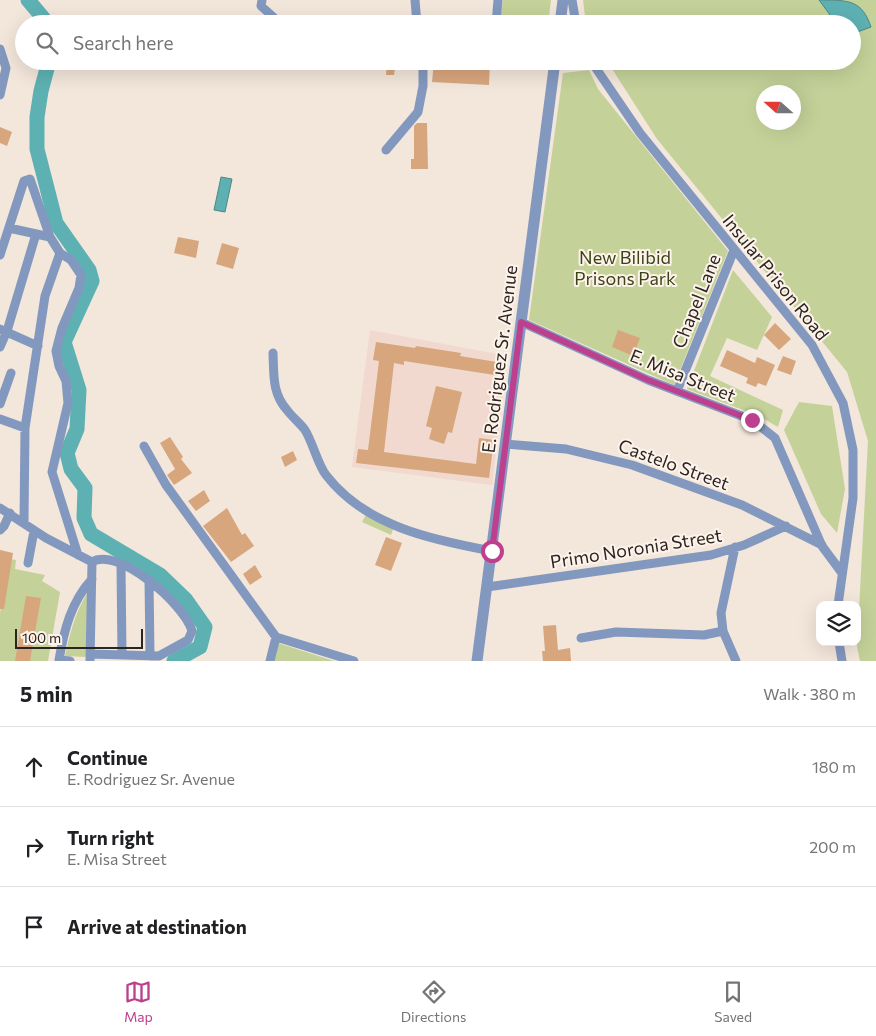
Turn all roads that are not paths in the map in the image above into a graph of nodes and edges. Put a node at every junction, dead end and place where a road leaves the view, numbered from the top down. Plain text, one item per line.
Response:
1 (262, 0) edge
2 (416, 0) edge
3 (498, 0) edge
4 (563, 0) edge
5 (572, 0) edge
6 (271, 15) edge
7 (417, 15) edge
8 (497, 15) edge
9 (561, 15) edge
10 (574, 15) edge
11 (0, 49) edge
12 (422, 70) edge
13 (557, 70) edge
14 (597, 70) edge
15 (0, 95) edge
16 (386, 150) dead end
17 (9, 228) junction
18 (36, 234) junction
19 (50, 237) junction
20 (734, 250) junction
21 (60, 253) junction
22 (0, 255) edge
23 (521, 322) junction
24 (4, 330) edge
25 (38, 346) junction
26 (0, 347) edge
27 (273, 353) dead end
28 (12, 374) dead end
29 (677, 391) junction
30 (0, 404) edge
31 (0, 419) edge
32 (25, 428) junction
33 (506, 444) junction
34 (144, 446) dead end
35 (0, 508) edge
36 (10, 513) junction
37 (24, 522) junction
38 (786, 526) junction
39 (0, 530) edge
40 (34, 531) junction
41 (822, 546) junction
42 (735, 547) junction
43 (492, 551) junction
44 (78, 555) junction
45 (92, 562) junction
46 (28, 563) dead end
47 (121, 565) junction
48 (842, 573) junction
49 (92, 579) junction
50 (149, 580) junction
51 (487, 587) junction
52 (838, 601) edge
53 (722, 631) junction
54 (276, 637) junction
55 (581, 638) dead end
56 (840, 646) edge
57 (122, 655) junction
58 (150, 656) junction
59 (90, 657) edge
60 (349, 660) edge
61 (70, 661) edge
62 (270, 661) edge
63 (477, 661) edge
64 (736, 661) edge
65 (842, 661) edge

1 - 6 street
2 - 7 street
3 - 8 street
4 - 9 street
5 - 10 street
11 - 15 street
12 - 16 street
13 - 23 street, E. Rodriguez Sr. Avenue
14 - 20 street, Insular Prison Road
17 - 18 street
17 - 19 street
17 - 22 street
18 - 19 street
18 - 24 street
19 - 21 street
20 - 29 street, Chapel Lane
20 - 48 street, Insular Prison Road
21 - 25 street
21 - 44 street
23 - 29 street, E. Misa Street
23 - 33 street, E. Rodriguez Sr. Avenue
24 - 25 street
24 - 26 street
25 - 32 street
27 - 43 street
28 - 30 street
29 - 41 street, E. Misa Street
31 - 32 street
32 - 37 street
33 - 38 street, Castelo Street
33 - 43 street, E. Rodriguez Sr. Avenue
34 - 54 street
35 - 36 street
36 - 37 street
36 - 39 street
37 - 40 street
38 - 41 street, Castelo Street
38 - 42 street, Primo Noronia Street
40 - 44 street
40 - 46 street
41 - 48 street, E. Misa Street
42 - 51 street, Primo Noronia Street
42 - 53 street
43 - 51 street, E. Rodriguez Sr. Avenue
44 - 45 street
45 - 47 street
45 - 49 street
47 - 50 street
47 - 57 street
48 - 52 street, Insular Prison Road
49 - 59 street
49 - 61 street
50 - 58 street
50 - 58 street
51 - 63 street, E. Rodriguez Sr. Avenue
53 - 55 street
53 - 64 street
54 - 60 street
54 - 62 street
56 - 65 street
57 - 58 street
57 - 59 street

